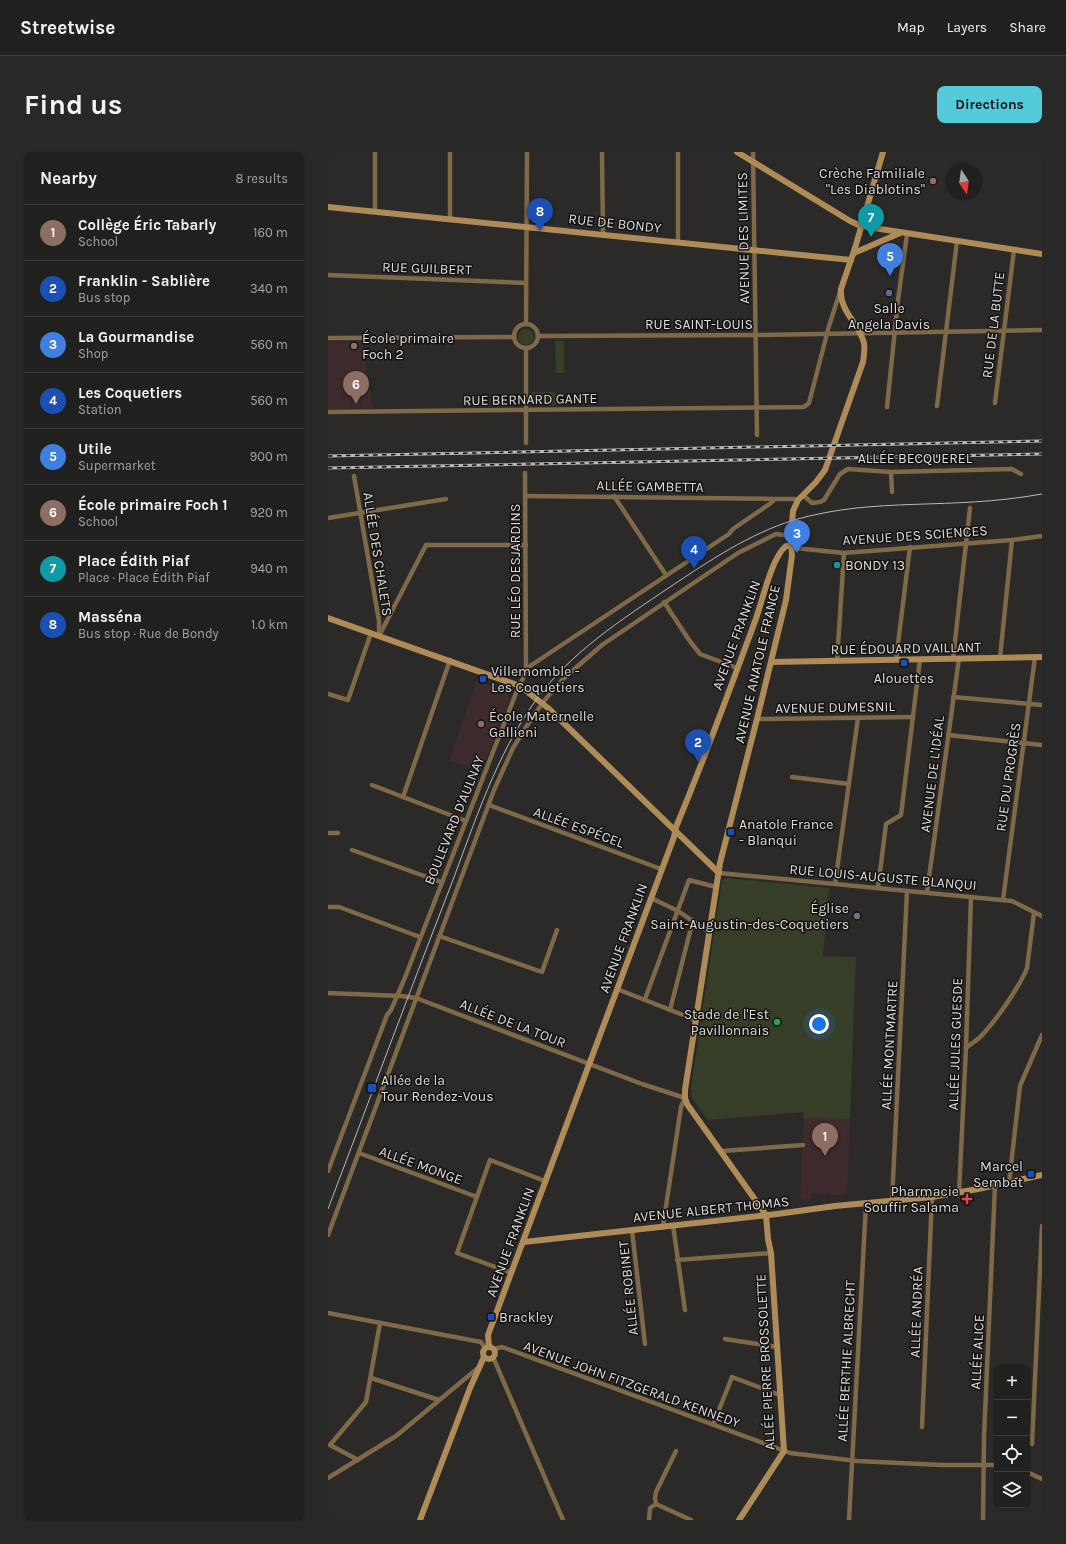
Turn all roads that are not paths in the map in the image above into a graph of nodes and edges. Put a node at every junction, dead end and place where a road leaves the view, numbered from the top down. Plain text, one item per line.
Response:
1 (375, 152) edge
2 (450, 152) edge
3 (527, 152) edge
4 (602, 152) edge
5 (678, 152) edge
6 (737, 152) edge
7 (753, 152) edge
8 (883, 152) edge
9 (753, 162) junction
10 (328, 207) edge
11 (375, 211) junction
12 (450, 218) junction
13 (527, 226) junction
14 (861, 226) junction
15 (904, 233) junction
16 (603, 234) junction
17 (678, 241) junction
18 (957, 241) junction
19 (755, 250) junction
20 (1014, 250) junction
21 (854, 253) junction
22 (1042, 254) edge
23 (852, 260) junction
24 (328, 275) edge
25 (526, 283) junction
26 (841, 289) junction
27 (526, 324) junction
28 (1042, 330) edge
29 (1003, 331) junction
30 (895, 332) junction
31 (946, 332) junction
32 (828, 333) junction
33 (859, 333) junction
34 (755, 335) junction
35 (538, 336) junction
36 (514, 337) junction
37 (328, 338) edge
38 (526, 348) junction
39 (994, 403) dead end
40 (937, 406) dead end
41 (887, 407) dead end
42 (756, 408) junction
43 (526, 410) junction
44 (328, 412) edge
45 (757, 435) dead end
46 (526, 443) dead end
47 (891, 472) junction
48 (526, 474) dead end
49 (1021, 474) dead end
50 (354, 476) dead end
51 (892, 492) dead end
52 (525, 496) junction
53 (614, 496) junction
54 (800, 498) junction
55 (446, 499) dead end
56 (775, 499) junction
57 (970, 508) dead end
58 (361, 513) junction
59 (328, 518) edge
60 (791, 536) junction
61 (1042, 536) edge
62 (1012, 540) junction
63 (966, 543) junction
64 (526, 545) junction
65 (790, 546) junction
66 (910, 547) junction
67 (844, 553) junction
68 (666, 575) junction
69 (664, 602) junction
70 (328, 618) edge
71 (371, 633) junction
72 (379, 636) junction
73 (1039, 657) edge
74 (956, 658) junction
75 (1000, 658) junction
76 (920, 659) junction
77 (450, 660) junction
78 (896, 660) junction
79 (837, 661) junction
80 (771, 662) junction
81 (527, 668) junction
82 (737, 668) junction
83 (520, 686) junction
84 (328, 694) edge
85 (953, 697) junction
86 (543, 703) junction
87 (1029, 704) junction
88 (1042, 705) edge
89 (913, 717) junction
90 (758, 718) junction
91 (858, 718) junction
92 (948, 735) junction
93 (1024, 743) junction
94 (1042, 745) edge
95 (792, 777) dead end
96 (849, 784) junction
97 (372, 785) dead end
98 (403, 797) junction
99 (488, 805) junction
100 (466, 821) junction
101 (675, 832) junction
102 (328, 833) edge
103 (338, 833) dead end
104 (352, 850) dead end
105 (662, 869) junction
106 (719, 873) junction
107 (442, 882) junction
108 (835, 884) junction
109 (716, 887) junction
110 (878, 888) junction
111 (907, 891) junction
112 (928, 892) junction
113 (971, 897) junction
114 (651, 898) junction
115 (1003, 900) junction
116 (328, 907) edge
117 (678, 911) junction
118 (1034, 912) junction
119 (1042, 916) edge
120 (693, 920) junction
121 (557, 930) dead end
122 (709, 932) junction
123 (439, 936) junction
124 (420, 937) junction
125 (617, 989) junction
126 (328, 993) edge
127 (397, 996) junction
128 (416, 998) junction
129 (645, 999) junction
130 (670, 1010) junction
131 (696, 1020) junction
132 (1042, 1034) edge
133 (966, 1048) junction
134 (589, 1064) junction
135 (685, 1098) junction
136 (803, 1145) dead end
137 (722, 1151) junction
138 (358, 1153) junction
139 (328, 1171) edge
140 (1042, 1176) edge
141 (545, 1181) junction
142 (1008, 1182) junction
143 (995, 1186) junction
144 (959, 1193) junction
145 (477, 1197) junction
146 (932, 1197) junction
147 (892, 1201) junction
148 (866, 1204) junction
149 (766, 1215) junction
150 (673, 1225) junction
151 (663, 1226) junction
152 (1042, 1226) edge
153 (632, 1230) junction
154 (328, 1236) edge
155 (524, 1242) junction
156 (771, 1253) junction
157 (678, 1260) junction
158 (512, 1273) junction
159 (685, 1310) dead end
160 (328, 1313) edge
161 (380, 1323) junction
162 (488, 1335) junction
163 (725, 1339) dead end
164 (481, 1342) junction
165 (645, 1344) dead end
166 (777, 1347) junction
167 (489, 1348) junction
168 (488, 1358) junction
169 (478, 1368) junction
170 (370, 1378) junction
171 (459, 1385) junction
172 (469, 1392) junction
173 (781, 1394) junction
174 (439, 1400) junction
175 (713, 1425) junction
176 (922, 1427) dead end
177 (1032, 1444) dead end
178 (676, 1451) dead end
179 (784, 1451) junction
180 (358, 1460) junction
181 (852, 1460) junction
182 (983, 1465) junction
183 (994, 1465) edge
184 (1030, 1473) edge
185 (328, 1478) edge
186 (1042, 1479) edge
187 (656, 1504) junction
188 (420, 1520) edge
189 (563, 1520) edge
190 (649, 1520) edge
191 (691, 1520) edge
192 (739, 1520) edge
193 (849, 1520) edge
194 (983, 1520) edge

1 - 11 street
2 - 12 street
3 - 13 street
4 - 16 street
5 - 17 street
6 - 9 street
7 - 9 street, AVENUE DES LIMITES
8 - 14 street
9 - 14 street
9 - 19 street, AVENUE DES LIMITES
10 - 11 street, RUE DE BONDY
11 - 12 street, RUE DE BONDY
12 - 13 street, RUE DE BONDY
13 - 16 street, RUE DE BONDY
13 - 25 street
14 - 15 street
14 - 21 street
15 - 18 street
15 - 21 street
15 - 30 street
16 - 17 street, RUE DE BONDY
17 - 19 street, RUE DE BONDY
18 - 20 street
18 - 31 street
19 - 23 street, RUE DE BONDY
19 - 34 street, AVENUE DES LIMITES
20 - 22 street
20 - 29 street, RUE DE LA BUTTE
21 - 23 street
23 - 26 street
24 - 25 street, RUE GUILBERT
25 - 27 street
26 - 32 street
26 - 33 street, AVENUE ANATOLE FRANCE
27 - 35 street
27 - 36 street
28 - 29 street, RUE SAINT-LOUIS
29 - 31 street, RUE SAINT-LOUIS
29 - 39 street, RUE DE LA BUTTE
30 - 31 street, RUE SAINT-LOUIS
30 - 33 street, RUE SAINT-LOUIS
30 - 41 street
31 - 40 street
32 - 33 street, RUE SAINT-LOUIS
32 - 34 street, RUE SAINT-LOUIS
32 - 42 street, RUE BERNARD GANTE
33 - 54 street, AVENUE ANATOLE FRANCE
34 - 35 street, RUE SAINT-LOUIS
34 - 42 street, AVENUE DES LIMITES
35 - 38 street
36 - 37 street
36 - 38 street
38 - 43 street
42 - 43 street, RUE BERNARD GANTE
42 - 45 street
43 - 44 street, RUE BERNARD GANTE
43 - 46 street
47 - 49 street, ALLÉE BECQUEREL
47 - 51 street
47 - 54 street, ALLÉE BECQUEREL
48 - 52 street, RUE LÉO DESJARDINS
50 - 58 street, ALLÉE DES CHALETS
52 - 53 street, ALLÉE GAMBETTA
52 - 64 street, RUE LÉO DESJARDINS
53 - 56 street, ALLÉE GAMBETTA
53 - 68 street
54 - 56 street
54 - 60 street, AVENUE ANATOLE FRANCE
55 - 58 street
56 - 68 street
57 - 63 street, AVENUE DE L'IDÉAL
58 - 59 street
58 - 72 street, ALLÉE DES CHALETS
60 - 65 street, AVENUE ANATOLE FRANCE
60 - 69 street, BOULEVARD D'AULNAY
61 - 62 street, AVENUE DES SCIENCES
62 - 63 street, AVENUE DES SCIENCES
62 - 75 street
63 - 66 street, AVENUE DES SCIENCES
63 - 74 street, AVENUE DE L'IDÉAL
64 - 72 street
64 - 81 street, RUE LÉO DESJARDINS
65 - 67 street, AVENUE DES SCIENCES
65 - 80 street, AVENUE ANATOLE FRANCE
65 - 82 street, AVENUE FRANKLIN
66 - 67 street, AVENUE DES SCIENCES
66 - 78 street
67 - 79 street
68 - 81 street
69 - 82 street
69 - 86 street, BOULEVARD D'AULNAY
70 - 71 street
71 - 72 street
71 - 84 street
72 - 77 street
73 - 75 street, RUE ÉDOUARD VAILLANT
73 - 87 street, RUE DU PROGRÈS
74 - 75 street, RUE ÉDOUARD VAILLANT
74 - 76 street, RUE ÉDOUARD VAILLANT
74 - 85 street, AVENUE DE L'IDÉAL
76 - 78 street, RUE ÉDOUARD VAILLANT
76 - 89 street
77 - 83 street
77 - 98 street
78 - 79 street, RUE ÉDOUARD VAILLANT
79 - 80 street, RUE ÉDOUARD VAILLANT
80 - 90 street, AVENUE ANATOLE FRANCE
81 - 83 street, BOULEVARD D'AULNAY
82 - 101 street, AVENUE FRANKLIN
83 - 86 street
83 - 100 street, BOULEVARD D'AULNAY
85 - 87 street
85 - 92 street, AVENUE DE L'IDÉAL
86 - 99 street, BOULEVARD D'AULNAY
86 - 101 street
87 - 88 street
87 - 93 street, RUE DU PROGRÈS
89 - 91 street, AVENUE DUMESNIL
89 - 110 street
90 - 91 street, AVENUE DUMESNIL
90 - 106 street, AVENUE ANATOLE FRANCE
91 - 96 street
92 - 93 street
92 - 112 street, AVENUE DE L'IDÉAL
93 - 94 street
93 - 115 street, RUE DU PROGRÈS
95 - 96 street
96 - 108 street
97 - 98 street
98 - 100 street
99 - 105 street, ALLÉE ESPÉCEL
99 - 123 street, BOULEVARD D'AULNAY
100 - 107 street, BOULEVARD D'AULNAY
101 - 105 street, AVENUE FRANKLIN
101 - 106 street
102 - 103 street
104 - 107 street
105 - 114 street, AVENUE FRANKLIN
106 - 108 street, RUE LOUIS-AUGUSTE BLANQUI
106 - 109 street, AVENUE ANATOLE FRANCE
107 - 124 street, BOULEVARD D'AULNAY
108 - 110 street, RUE LOUIS-AUGUSTE BLANQUI
109 - 117 street
109 - 122 street, AVENUE ANATOLE FRANCE
110 - 111 street, RUE LOUIS-AUGUSTE BLANQUI
111 - 112 street, RUE LOUIS-AUGUSTE BLANQUI
111 - 147 street, ALLÉE MONTMARTRE
112 - 113 street, RUE LOUIS-AUGUSTE BLANQUI
113 - 115 street, RUE LOUIS-AUGUSTE BLANQUI
113 - 133 street, ALLÉE JULES GUESDE
114 - 117 street
114 - 125 street, AVENUE FRANKLIN
115 - 118 street, RUE LOUIS-AUGUSTE BLANQUI
116 - 124 street
117 - 120 street
117 - 129 street
118 - 119 street, RUE LOUIS-AUGUSTE BLANQUI
118 - 133 street
120 - 122 street
120 - 130 street
121 - 123 street
122 - 131 street, AVENUE ANATOLE FRANCE
123 - 128 street, BOULEVARD D'AULNAY
124 - 127 street, BOULEVARD D'AULNAY
125 - 129 street
125 - 134 street, AVENUE FRANKLIN
126 - 127 street, ALLÉE DE LA TOUR
127 - 128 street, ALLÉE DE LA TOUR
127 - 139 street, BOULEVARD D'AULNAY
128 - 134 street, ALLÉE DE LA TOUR
128 - 138 street, BOULEVARD D'AULNAY
129 - 130 street
130 - 131 street
131 - 135 street, AVENUE ANATOLE FRANCE
132 - 142 street
133 - 144 street, ALLÉE JULES GUESDE
134 - 135 street, ALLÉE DE LA TOUR
134 - 141 street, AVENUE FRANKLIN
135 - 137 street
135 - 151 street
136 - 137 street
137 - 149 street
138 - 145 street, ALLÉE MONGE
138 - 154 street, BOULEVARD D'AULNAY
140 - 142 street, AVENUE ALBERT THOMAS
141 - 145 street
141 - 155 street, AVENUE FRANKLIN
142 - 143 street, AVENUE ALBERT THOMAS
143 - 144 street, AVENUE ALBERT THOMAS
143 - 182 street, ALLÉE ALICE
144 - 146 street, AVENUE ALBERT THOMAS
145 - 158 street
146 - 147 street, AVENUE ALBERT THOMAS
146 - 176 street, ALLÉE ANDRÉA
147 - 148 street, AVENUE ALBERT THOMAS
148 - 149 street, AVENUE ALBERT THOMAS
148 - 181 street, ALLÉE BERTHIE ALBRECHT
149 - 150 street, AVENUE ALBERT THOMAS
149 - 156 street, ALLÉE PIERRE BROSSOLETTE
150 - 151 street, AVENUE ALBERT THOMAS
150 - 157 street
151 - 153 street, AVENUE ALBERT THOMAS
152 - 177 street
153 - 155 street, AVENUE ALBERT THOMAS
153 - 165 street, ALLÉE ROBINET
155 - 158 street, AVENUE FRANKLIN
156 - 157 street
156 - 166 street, ALLÉE PIERRE BROSSOLETTE
157 - 159 street
158 - 162 street, AVENUE FRANKLIN
160 - 161 street
161 - 164 street
161 - 170 street
162 - 164 street
162 - 167 street, AVENUE FRANKLIN
163 - 166 street
164 - 167 street
166 - 173 street, ALLÉE PIERRE BROSSOLETTE
167 - 168 street
167 - 168 street
167 - 175 street, AVENUE JOHN FITZGERALD KENNEDY
168 - 169 street
168 - 189 street
169 - 171 street
169 - 172 street
170 - 174 street
170 - 180 street
171 - 172 street
171 - 174 street
172 - 188 street
173 - 175 street
173 - 179 street, ALLÉE PIERRE BROSSOLETTE
174 - 180 street
175 - 179 street, AVENUE JOHN FITZGERALD KENNEDY
178 - 187 street
179 - 181 street, AVENUE JOHN FITZGERALD KENNEDY
179 - 192 street, ALLÉE PIERRE BROSSOLETTE
180 - 185 street
181 - 182 street, AVENUE JOHN FITZGERALD KENNEDY
181 - 193 street, ALLÉE BERTHIE ALBRECHT
182 - 183 street, AVENUE JOHN FITZGERALD KENNEDY
182 - 194 street, ALLÉE ALICE
184 - 186 street
187 - 190 street
187 - 191 street

